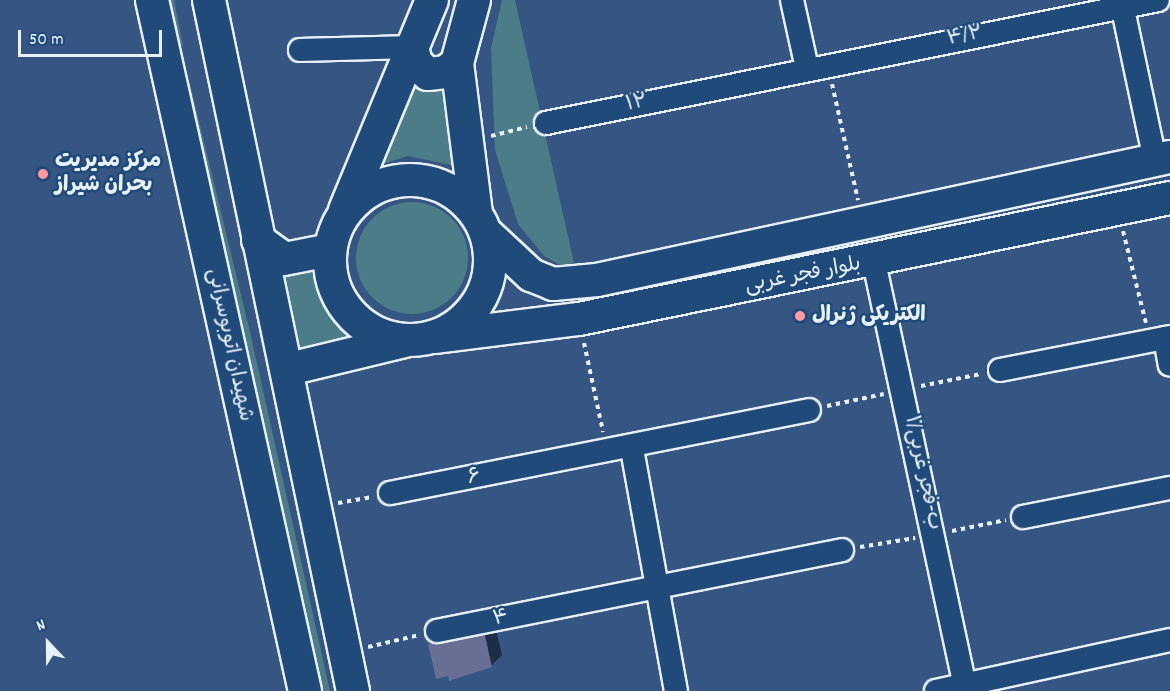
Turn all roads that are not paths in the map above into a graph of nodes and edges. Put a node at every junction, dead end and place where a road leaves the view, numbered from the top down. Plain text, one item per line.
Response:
1 (152, 0) edge
2 (209, 0) edge
3 (432, 0) edge
4 (474, 0) edge
5 (792, 0) edge
6 (1158, 0) edge
7 (1122, 4) edge
8 (412, 47) junction
9 (300, 50) dead end
10 (457, 63) junction
11 (818, 65) junction
12 (546, 123) road end
13 (1163, 159) edge
14 (1170, 198) edge
15 (344, 212) junction
16 (482, 224) junction
17 (258, 240) junction
18 (330, 250) junction
19 (874, 262) junction
20 (553, 284) junction
21 (570, 320) junction
22 (421, 338) junction
23 (1162, 339) edge
24 (1170, 365) edge
25 (289, 369) junction
26 (1000, 370) road end
27 (808, 410) road end
28 (632, 449) junction
29 (1170, 488) edge
30 (390, 493) road end
31 (1023, 517) road end
32 (842, 550) road end
33 (658, 590) junction
34 (437, 631) road end
35 (1170, 640) edge
36 (965, 688) edge
37 (305, 691) edge
38 (353, 691) edge
39 (676, 691) edge
40 (936, 691) edge

1 - 37 main road, شهیدان اتوبوسرانی
2 - 17 main road
3 - 8 main road
4 - 10 main road
5 - 11 street
6 - 7 street, ۴/۲
7 - 11 street, ۴/۲
7 - 13 street
8 - 9 street
8 - 10 main road
8 - 15 main road
10 - 16 main road
11 - 12 street, ۱۲
13 - 20 main road, بلوار فجر غربی
14 - 19 main road, بلوار فجر غربی
15 - 16 main road
15 - 18 main road
16 - 20 main road
16 - 22 main road
17 - 18 main road
17 - 25 main road
18 - 22 main road
19 - 21 main road, بلوار فجر غربی
19 - 36 street, ۱/ب-فجر غربی
20 - 21 main road
21 - 22 main road, بلوار فجر غربی
22 - 25 main road, بلوار فجر غربی
23 - 24 street
23 - 26 street
25 - 38 main road
27 - 28 street, ۶
28 - 30 street, ۶
28 - 33 street
29 - 31 street
32 - 33 street, ۴
33 - 34 street, ۴
33 - 39 street
35 - 36 street
36 - 40 street

